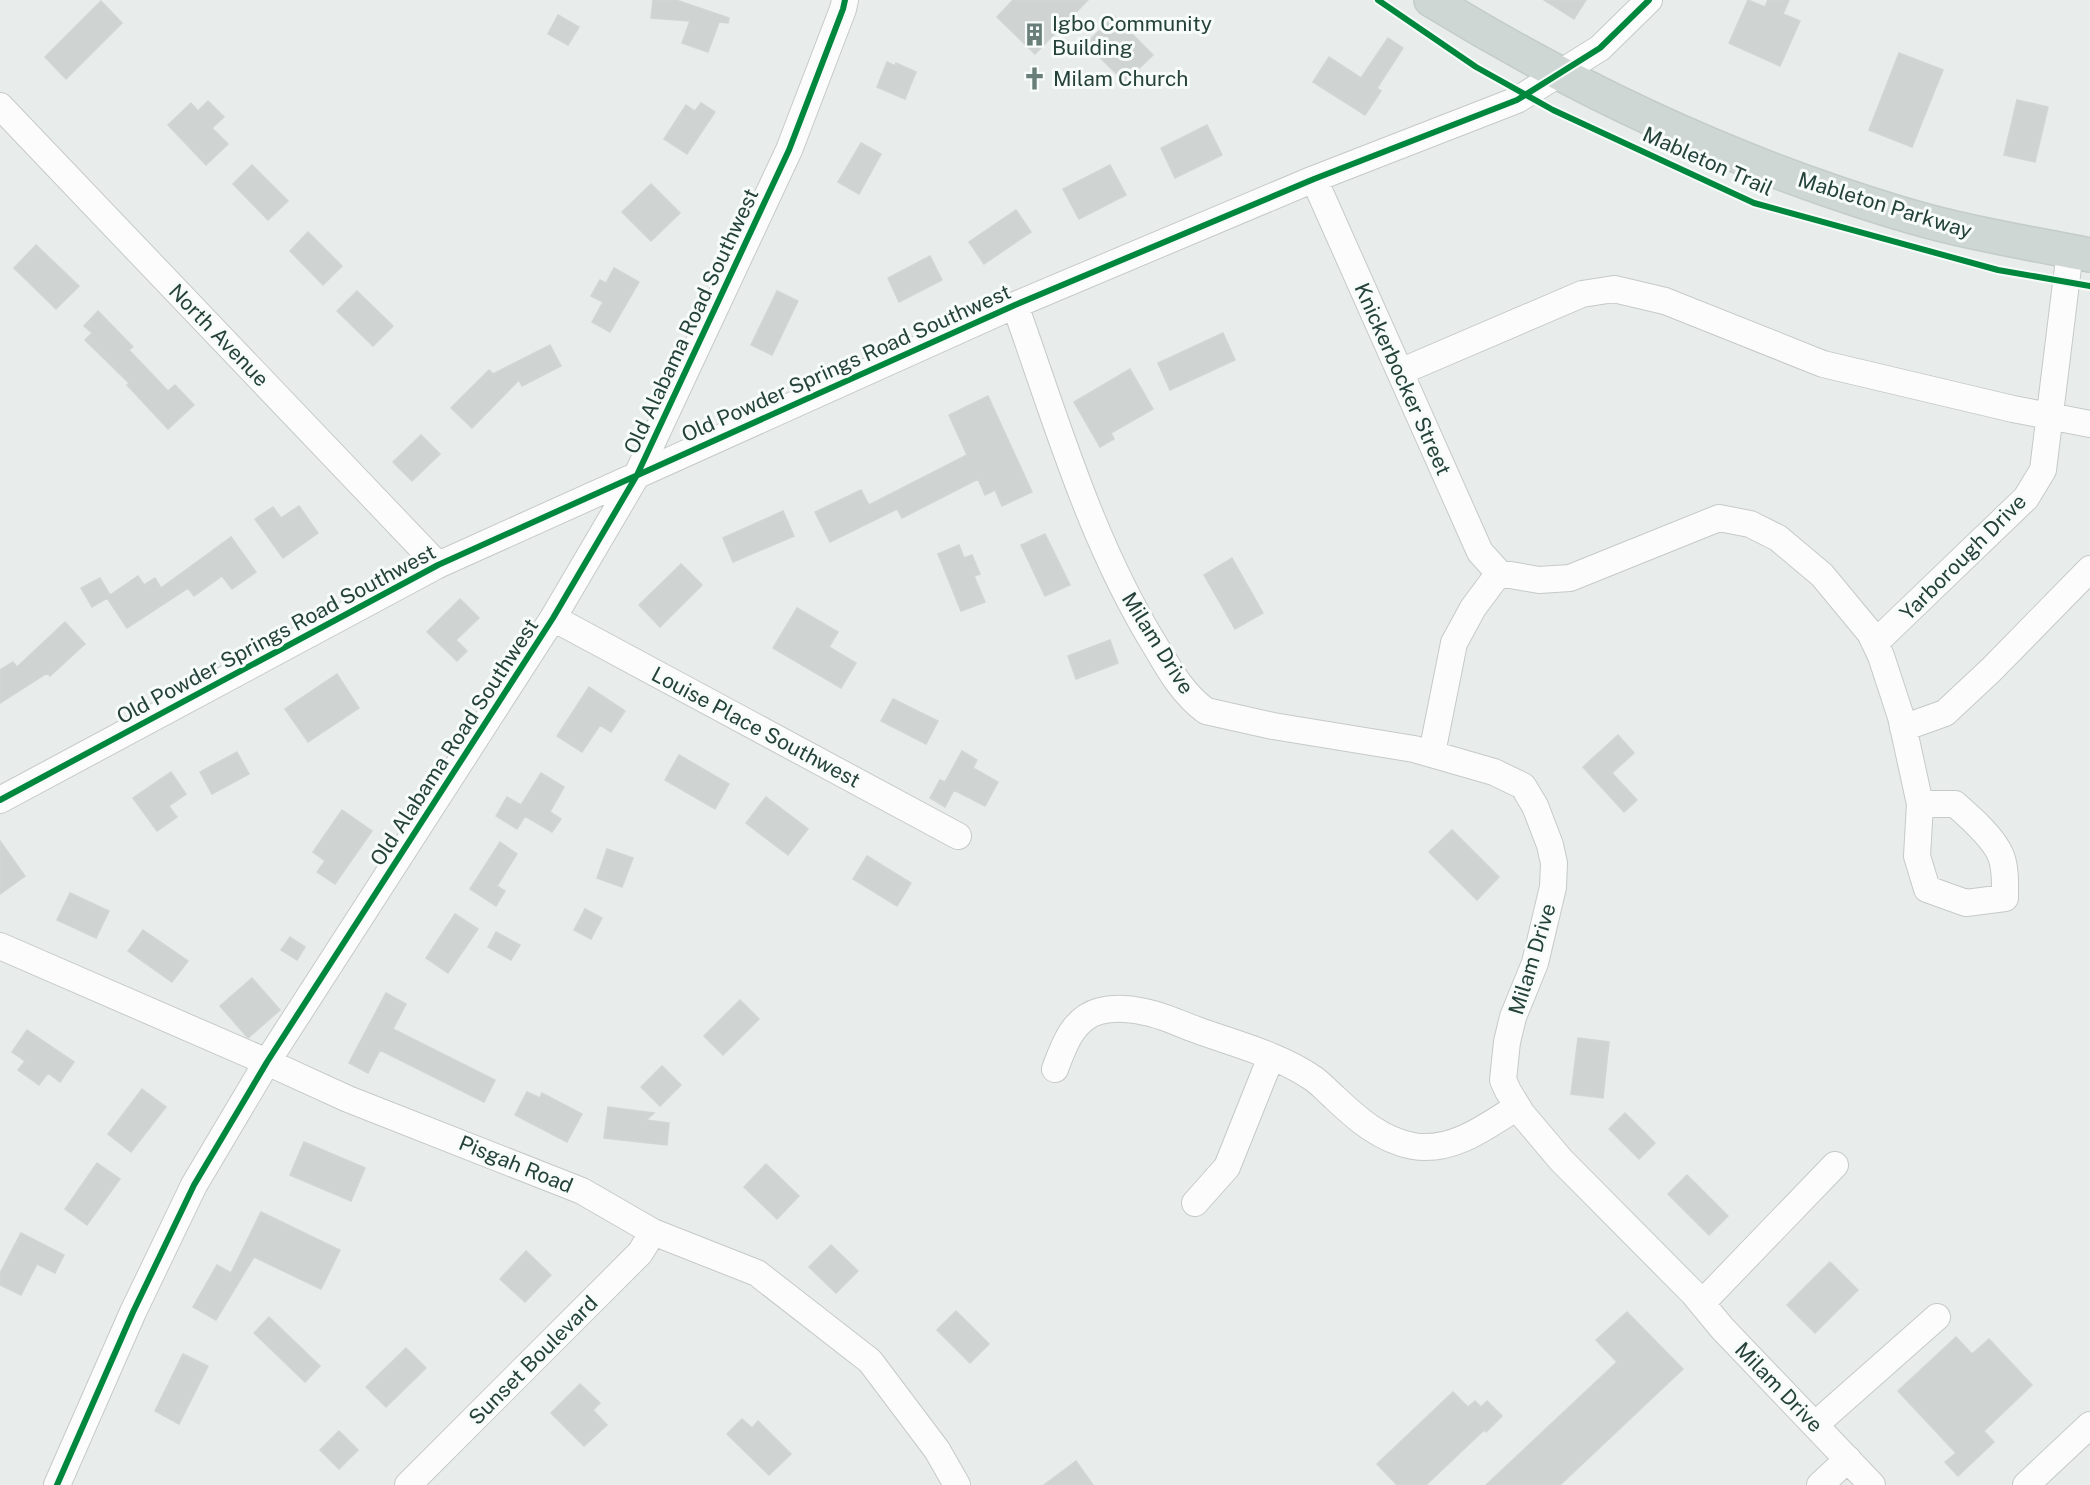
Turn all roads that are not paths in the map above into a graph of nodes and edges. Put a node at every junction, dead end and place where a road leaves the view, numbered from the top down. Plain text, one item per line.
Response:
1 (845, 0) edge
2 (1431, 0) edge
3 (1648, 0) edge
4 (1561, 74) junction
5 (0, 106) edge
6 (1314, 180) junction
7 (2080, 253) edge
8 (1015, 304) junction
9 (1400, 372) junction
10 (2050, 416) junction
11 (2090, 424) edge
12 (637, 475) junction
13 (438, 565) junction
14 (2090, 569) edge
15 (1499, 573) junction
16 (553, 618) junction
17 (1875, 643) junction
18 (1903, 728) junction
19 (1432, 753) junction
20 (0, 800) edge
21 (1920, 804) dead end
22 (958, 836) dead end
23 (0, 946) edge
24 (1270, 1057) junction
25 (267, 1062) junction
26 (1055, 1069) dead end
27 (1517, 1107) junction
28 (1835, 1164) dead end
29 (1196, 1203) dead end
30 (653, 1232) junction
31 (1702, 1303) junction
32 (1937, 1317) dead end
33 (1816, 1424) junction
34 (2090, 1425) edge
35 (1848, 1459) junction
36 (57, 1485) edge
37 (408, 1485) edge
38 (957, 1485) edge
39 (1820, 1485) edge
40 (1872, 1485) edge
41 (2026, 1485) edge

1 - 12 street, Old Alabama Road Southwest
2 - 4 main road, Mableton Parkway
3 - 4 street, Old Powder Springs Road Southwest
4 - 6 street, Old Powder Springs Road Southwest
4 - 7 main road, Mableton Parkway
5 - 13 street, North Avenue
6 - 8 street, Old Powder Springs Road Southwest
6 - 9 street, Knickerbocker Street
7 - 10 street, Yarborough Drive
8 - 12 street, Old Powder Springs Road Southwest
8 - 19 street, Milam Drive
9 - 10 street
9 - 15 street, Knickerbocker Street
10 - 11 street
10 - 17 street, Yarborough Drive
12 - 13 street, Old Powder Springs Road Southwest
12 - 16 street, Old Alabama Road Southwest
13 - 20 street, Old Powder Springs Road Southwest
14 - 18 street
15 - 17 street
15 - 19 street
16 - 22 street, Louise Place Southwest
16 - 25 street, Old Alabama Road Southwest
17 - 18 street
18 - 21 street
19 - 27 street, Milam Drive
23 - 25 street, Pisgah Road
24 - 26 street
24 - 27 street
24 - 29 street
25 - 30 street, Pisgah Road
25 - 36 street, Old Alabama Road Southwest
27 - 31 street, Milam Drive
28 - 31 street
30 - 37 street, Sunset Boulevard
30 - 38 street, Pisgah Road
31 - 33 street, Milam Drive
32 - 33 street
33 - 35 street, Milam Drive
34 - 41 street
35 - 39 street
35 - 40 street, Milam Drive

